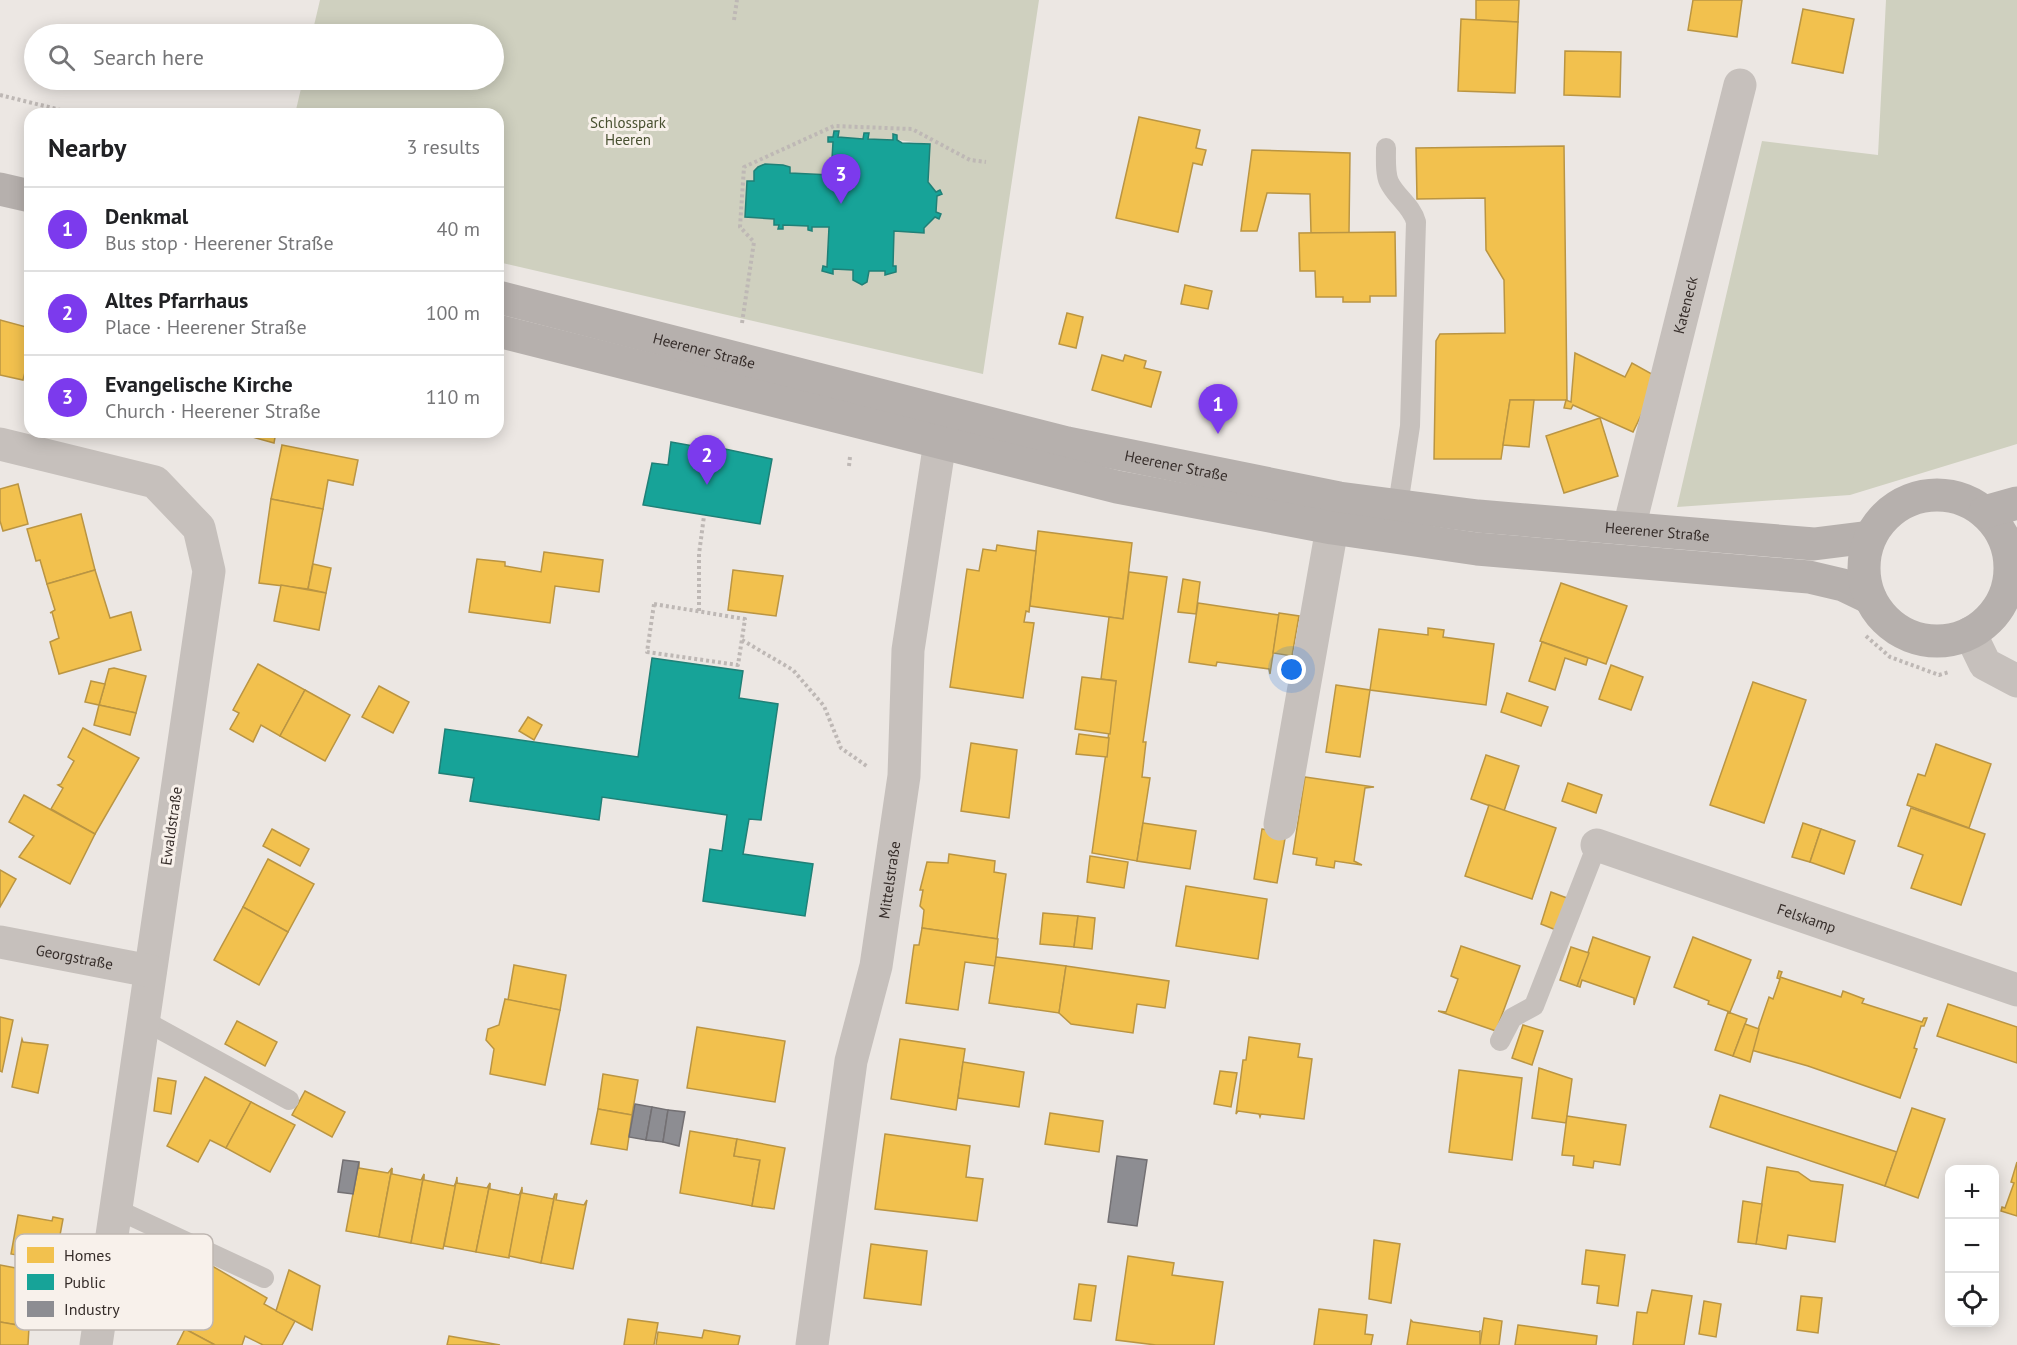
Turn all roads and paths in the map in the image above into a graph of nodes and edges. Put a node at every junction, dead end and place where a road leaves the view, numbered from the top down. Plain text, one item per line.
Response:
1 (737, 0) edge
2 (734, 20) dead end
3 (1740, 85) dead end
4 (0, 95) edge
5 (53, 108) edge
6 (1386, 148) dead end
7 (986, 162) dead end
8 (0, 189) edge
9 (24, 195) edge
10 (504, 299) edge
11 (504, 334) edge
12 (737, 357) junction
13 (945, 411) junction
14 (939, 443) junction
15 (0, 444) edge
16 (2017, 503) edge
17 (1398, 505) junction
18 (1985, 512) junction
19 (704, 516) dead end
20 (1332, 528) junction
21 (1629, 528) junction
22 (1870, 537) junction
23 (2013, 552) edge
24 (1870, 598) junction
25 (699, 612) junction
26 (1970, 633) junction
27 (742, 640) junction
28 (2017, 681) edge
29 (904, 776) junction
30 (1280, 824) dead end
31 (1597, 845) joint
32 (0, 942) edge
33 (150, 971) junction
34 (2017, 990) edge
35 (143, 1020) junction
36 (1500, 1041) dead end
37 (289, 1100) dead end
38 (116, 1209) junction
39 (112, 1234) edge
40 (170, 1234) edge
41 (213, 1254) edge
42 (264, 1278) dead end
43 (98, 1330) edge
44 (96, 1345) edge
45 (812, 1345) edge

1 - 2 path
3 - 21 street, Kateneck
4 - 5 path
6 - 17 lane
7 - 12 path
8 - 9 main road
10 - 12 main road, Heerener Straße
11 - 14 main road, Heerener Straße
12 - 13 main road, Heerener Straße
13 - 14 street, Mittelstraße
13 - 17 main road, Heerener Straße
14 - 20 main road, Heerener Straße
14 - 29 street, Mittelstraße
15 - 33 street, Ewaldstraße
16 - 18 main road
17 - 21 main road, Heerener Straße
18 - 22 main road, Heerener Straße
18 - 23 main road, Heerener Straße
19 - 25 path
20 - 24 main road, Heerener Straße
20 - 30 street
21 - 22 main road, Heerener Straße
22 - 24 main road, Heerener Straße
23 - 26 main road, Heerener Straße
24 - 26 main road, Heerener Straße
25 - 27 path
25 - 27 path
26 - 28 street
27 - 29 path
29 - 45 street, Mittelstraße
31 - 34 street, Felskamp
31 - 36 lane
32 - 33 street, Georgstraße
33 - 35 street, Ewaldstraße
35 - 37 lane
35 - 38 street, Ewaldstraße
38 - 39 street, Ewaldstraße
38 - 40 lane
41 - 42 lane
43 - 44 street, Ewaldstraße

